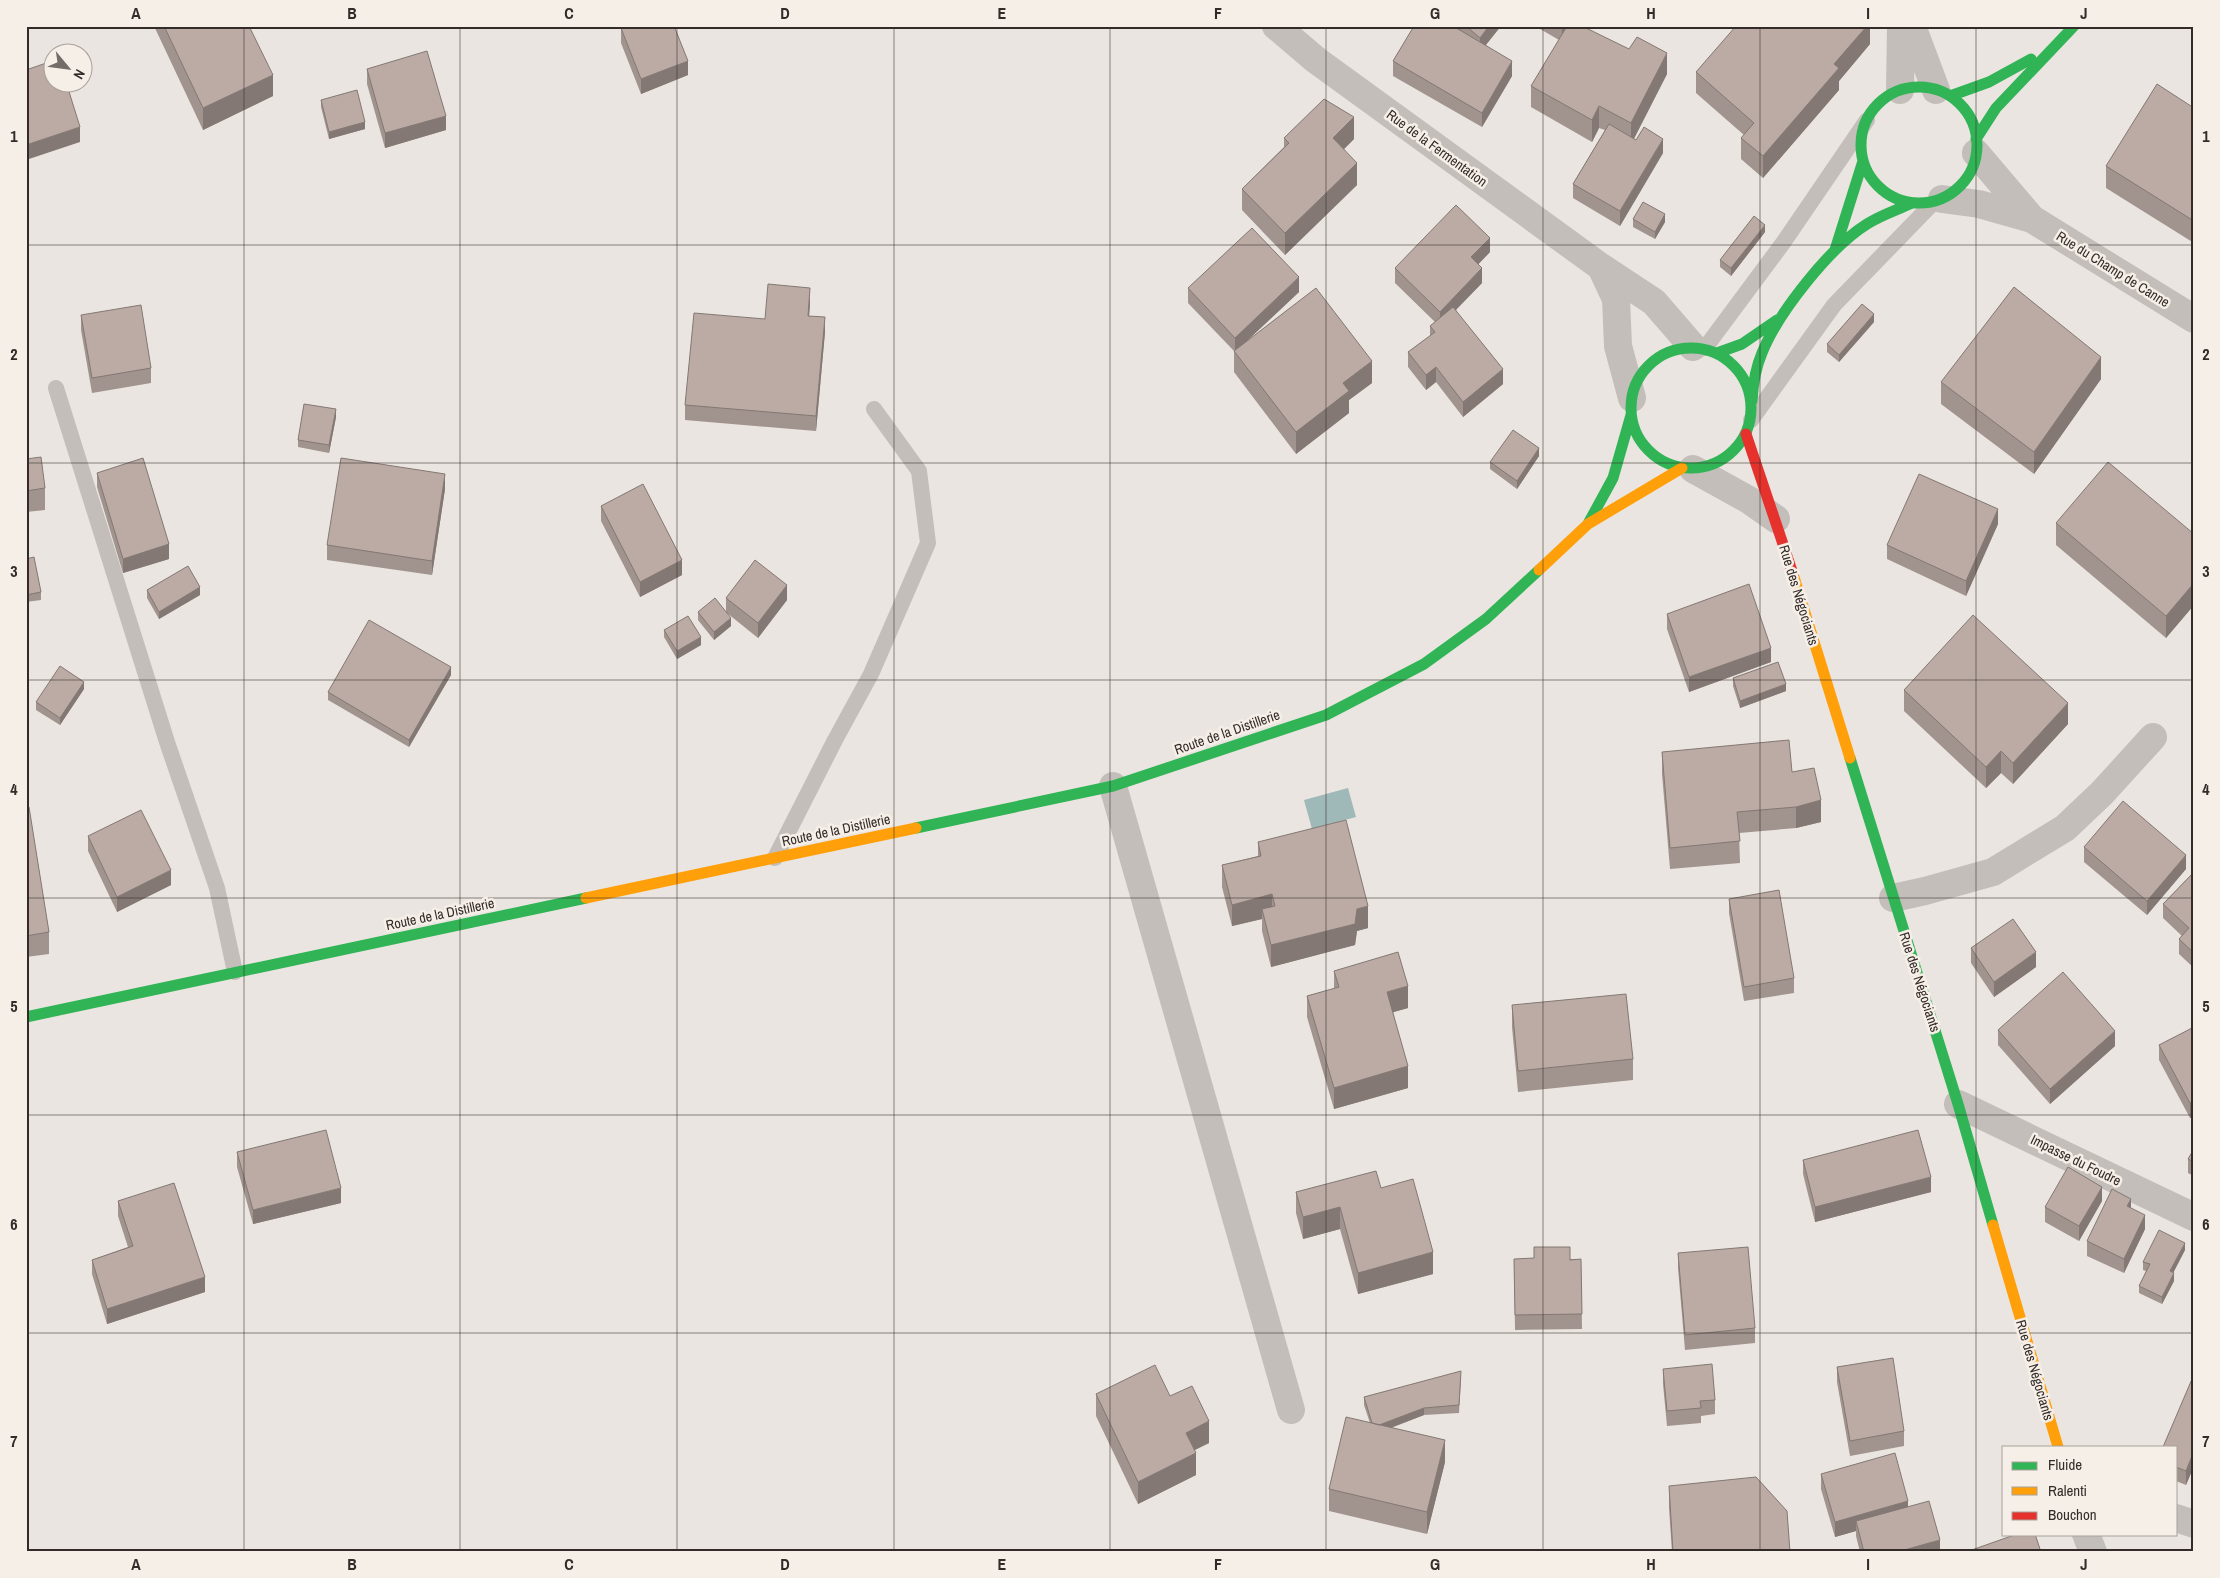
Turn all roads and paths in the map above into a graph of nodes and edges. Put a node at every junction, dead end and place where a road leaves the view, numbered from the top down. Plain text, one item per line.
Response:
1 (1276, 26) edge
2 (1901, 26) edge
3 (1912, 26) edge
4 (2074, 26) edge
5 (2052, 47) junction
6 (1900, 90) junction
7 (1943, 93) junction
8 (1867, 120) junction
9 (1976, 146) junction
10 (1862, 161) junction
11 (1938, 200) junction
12 (1912, 203) junction
13 (2032, 219) junction
14 (1835, 250) junction
15 (1601, 267) junction
16 (1780, 318) junction
17 (2194, 319) edge
18 (1705, 350) junction
19 (56, 388) dead end
20 (1631, 406) junction
21 (874, 410) dead end
22 (1750, 422) junction
23 (1687, 468) junction
24 (1776, 519) junction
25 (1588, 524) junction
26 (2153, 736) dead end
27 (1113, 786) junction
28 (775, 858) junction
29 (1893, 898) junction
30 (235, 972) junction
31 (26, 1017) edge
32 (1958, 1104) junction
33 (2194, 1217) edge
34 (1291, 1410) dead end
35 (2058, 1446) edge
36 (2178, 1519) edge
37 (2194, 1524) edge
38 (2087, 1536) edge
39 (2093, 1552) edge

1 - 15 street, Rue de la Fermentation
2 - 6 street
3 - 7 street
4 - 5 street
5 - 7 street
5 - 9 street
6 - 7 street
6 - 8 street
7 - 9 street
8 - 10 street
8 - 18 lane
9 - 11 street
9 - 13 street, Rue du Champ de Canne
10 - 12 street
10 - 14 street
11 - 12 street
11 - 13 street, Rue du Champ de Canne
11 - 22 lane
12 - 14 street
13 - 17 street, Rue du Champ de Canne
14 - 16 street
15 - 18 street, Rue de la Fermentation
15 - 20 street, Rue de la Fermentation
16 - 18 street
16 - 22 street
18 - 20 street
18 - 22 street
19 - 30 lane
20 - 23 street
20 - 25 street, Route de la Distillerie
21 - 28 lane
22 - 23 street
22 - 24 street, Rue des Négociants
23 - 24 street
23 - 25 street, Route de la Distillerie
24 - 29 street, Rue des Négociants
25 - 27 street, Route de la Distillerie
26 - 29 street
27 - 28 street, Route de la Distillerie
27 - 34 street
28 - 30 street, Route de la Distillerie
29 - 32 street, Rue des Négociants
30 - 31 street, Route de la Distillerie
32 - 33 street, Impasse du Foudre
32 - 35 street, Rue des Négociants
36 - 37 street
38 - 39 street

